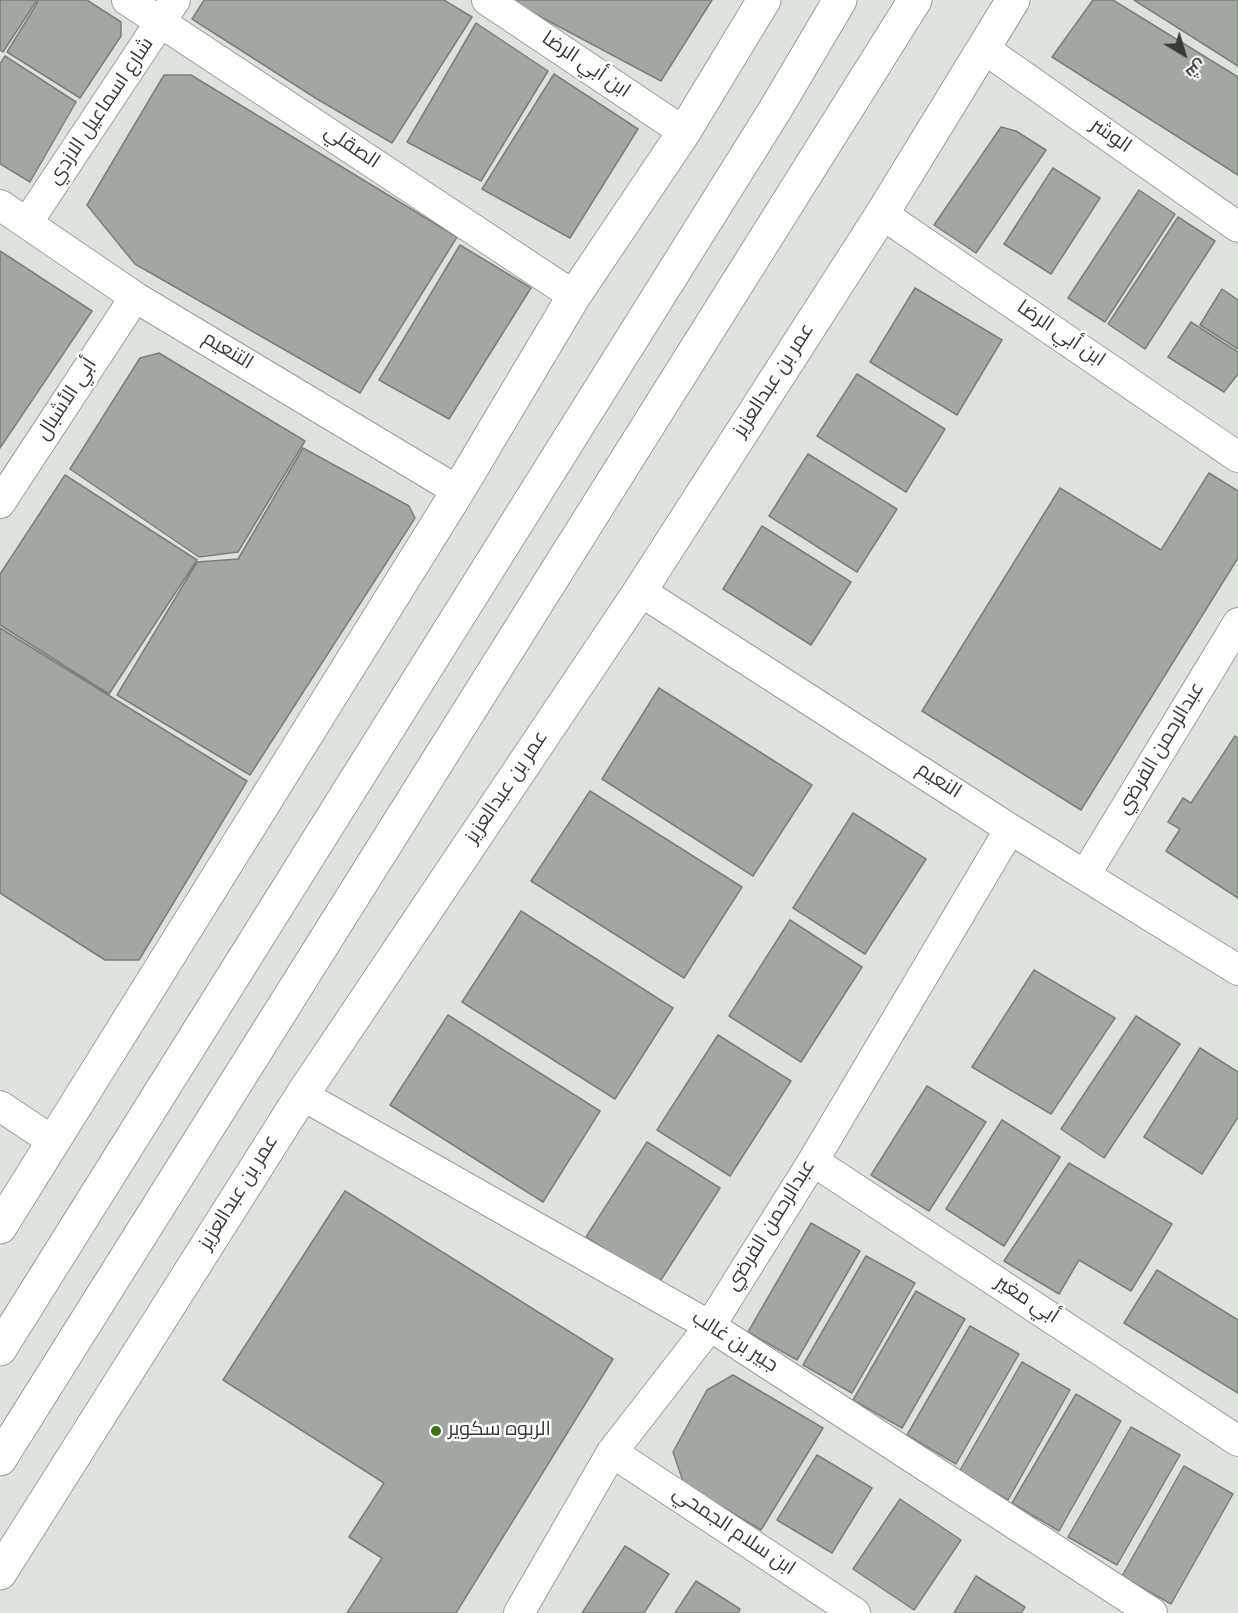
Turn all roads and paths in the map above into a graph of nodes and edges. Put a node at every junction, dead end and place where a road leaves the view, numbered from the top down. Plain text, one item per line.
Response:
1 (127, 0) edge
2 (487, 0) edge
3 (764, 0) edge
4 (840, 0) edge
5 (915, 0) edge
6 (1013, 0) edge
7 (168, 11) edge
8 (983, 48) junction
9 (684, 132) junction
10 (0, 206) edge
11 (882, 214) junction
12 (27, 223) junction
13 (1238, 227) edge
14 (135, 297) junction
15 (574, 297) junction
16 (1238, 457) edge
17 (458, 491) junction
18 (0, 503) edge
19 (640, 591) junction
20 (1238, 623) edge
21 (1228, 664) edge
22 (1010, 829) junction
23 (1085, 875) junction
24 (1238, 970) edge
25 (302, 1095) junction
26 (0, 1106) edge
27 (54, 1142) junction
28 (813, 1161) junction
29 (0, 1227) edge
30 (710, 1326) junction
31 (0, 1349) edge
32 (1238, 1441) edge
33 (612, 1452) junction
34 (0, 1459) edge
35 (0, 1573) edge
36 (519, 1613) edge
37 (855, 1613) edge
38 (1152, 1613) edge

1 - 7 street, الصقلي
2 - 9 street, ابن أبي الرضا
3 - 9 street
4 - 31 street
5 - 34 street
6 - 8 street, عمر بن عبدالعزيز
7 - 12 street, شارع اسماعيل الازدي
7 - 15 street, الصقلي
8 - 11 street, عمر بن عبدالعزيز
8 - 13 street, الوشر
9 - 15 street
10 - 12 street, التنعيم
11 - 16 street, ابن أبي الرضا
11 - 19 street, عمر بن عبدالعزيز
12 - 14 street, التنعيم
14 - 17 street, التنعيم
14 - 18 street, أبي الأشبال
15 - 17 street
17 - 27 street
19 - 22 street, النعيم
19 - 25 street, عمر بن عبدالعزيز
20 - 21 street, عبدالرحمن الفرضي
21 - 23 street, عبدالرحمن الفرضي
22 - 23 street, النعيم
22 - 28 street, عبدالرحمن الفرضي
23 - 24 street, النعيم
25 - 30 street, جبير بن غالب
25 - 35 street, عمر بن عبدالعزيز
26 - 27 street
27 - 29 street
28 - 30 street, عبدالرحمن الفرضي
28 - 32 street, أبي مغير
30 - 33 street, عبدالرحمن الفرضي
30 - 38 street, جبير بن غالب
33 - 36 street, عبدالرحمن الفرضي
33 - 37 street, ابن سلام الجمحي

